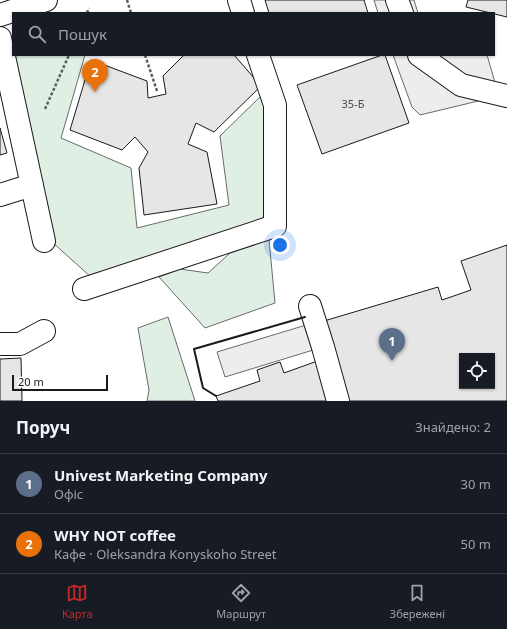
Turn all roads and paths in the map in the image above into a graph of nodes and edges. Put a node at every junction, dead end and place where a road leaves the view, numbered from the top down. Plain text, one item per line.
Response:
1 (46, 0) edge
2 (127, 0) edge
3 (239, 0) edge
4 (397, 0) edge
5 (90, 8) dead end
6 (88, 12) edge
7 (131, 12) edge
8 (243, 12) edge
9 (402, 12) edge
10 (0, 15) edge
11 (0, 38) edge
12 (69, 56) edge
13 (145, 56) edge
14 (258, 56) edge
15 (420, 56) edge
16 (157, 91) dead end
17 (507, 96) edge
18 (43, 113) dead end
19 (32, 185) junction
20 (0, 195) edge
21 (44, 241) dead end
22 (84, 289) dead end
23 (310, 306) dead end
24 (44, 331) dead end
25 (0, 344) edge
26 (338, 401) edge

1 - 10 street
2 - 7 path
3 - 8 street
4 - 9 street
5 - 6 path
11 - 19 street
12 - 18 path
13 - 16 path
14 - 22 street
15 - 17 street
19 - 20 street
19 - 21 street
23 - 26 street
24 - 25 street

